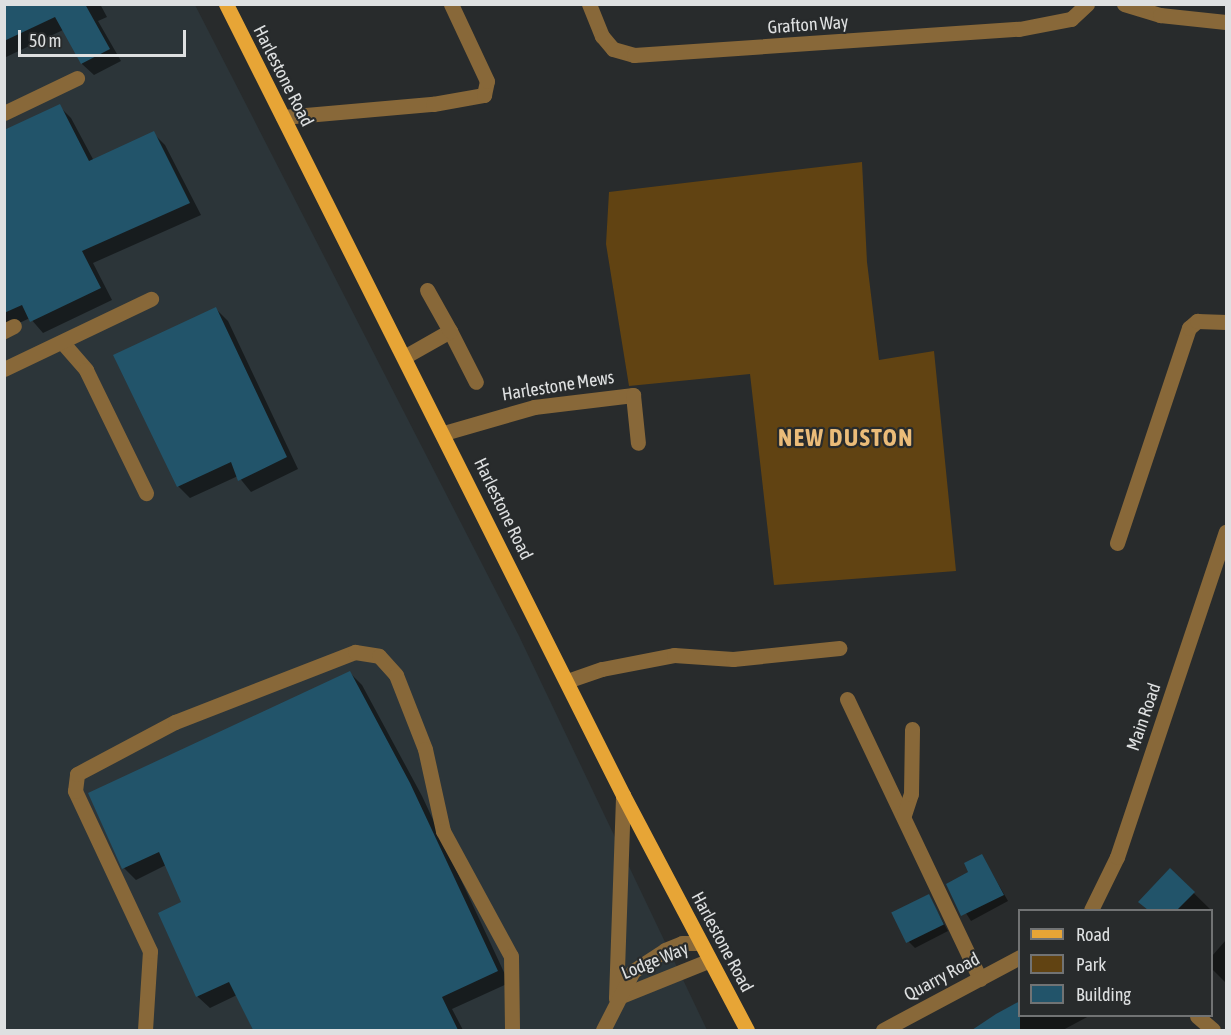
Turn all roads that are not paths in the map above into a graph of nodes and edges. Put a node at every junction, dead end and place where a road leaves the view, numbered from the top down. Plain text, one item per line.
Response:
1 (226, 4) edge
2 (451, 4) edge
3 (589, 4) edge
4 (1087, 4) edge
5 (1124, 4) edge
6 (1227, 22) edge
7 (77, 78) dead end
8 (4, 113) edge
9 (283, 117) junction
10 (427, 290) dead end
11 (151, 299) dead end
12 (1227, 322) edge
13 (450, 331) junction
14 (62, 342) junction
15 (404, 357) junction
16 (4, 369) edge
17 (476, 382) dead end
18 (444, 433) junction
19 (638, 442) dead end
20 (146, 493) dead end
21 (1227, 532) edge
22 (1117, 543) dead end
23 (839, 648) dead end
24 (567, 681) junction
25 (847, 699) dead end
26 (912, 729) dead end
27 (623, 795) junction
28 (904, 815) junction
29 (1091, 909) edge
30 (699, 943) junction
31 (1018, 958) edge
32 (708, 961) junction
33 (980, 979) junction
34 (616, 998) junction
35 (1198, 1017) edge
36 (146, 1027) edge
37 (131, 1030) edge
38 (512, 1030) edge
39 (603, 1030) edge
40 (747, 1030) edge
41 (883, 1030) edge
42 (1213, 1030) edge

1 - 9 main road, Harlestone Road
2 - 9 street
3 - 4 street, Grafton Way
5 - 6 street
7 - 8 street
9 - 15 main road, Harlestone Road
10 - 13 street
11 - 14 street
12 - 22 street
13 - 15 street
13 - 17 street
14 - 16 street
14 - 20 street
15 - 18 main road, Harlestone Road
18 - 19 street, Harlestone Mews
18 - 24 main road, Harlestone Road
21 - 29 street, Main Road
23 - 24 street
24 - 27 main road, Harlestone Road
25 - 28 street
26 - 28 street
27 - 30 main road, Harlestone Road
27 - 34 street
28 - 33 street
30 - 32 main road, Harlestone Road
30 - 34 street
31 - 33 street, Quarry Road
32 - 34 street, Lodge Way
32 - 40 main road, Harlestone Road
33 - 41 street, Quarry Road
34 - 39 street, Lodge Way
35 - 42 street
36 - 37 street
36 - 38 street

